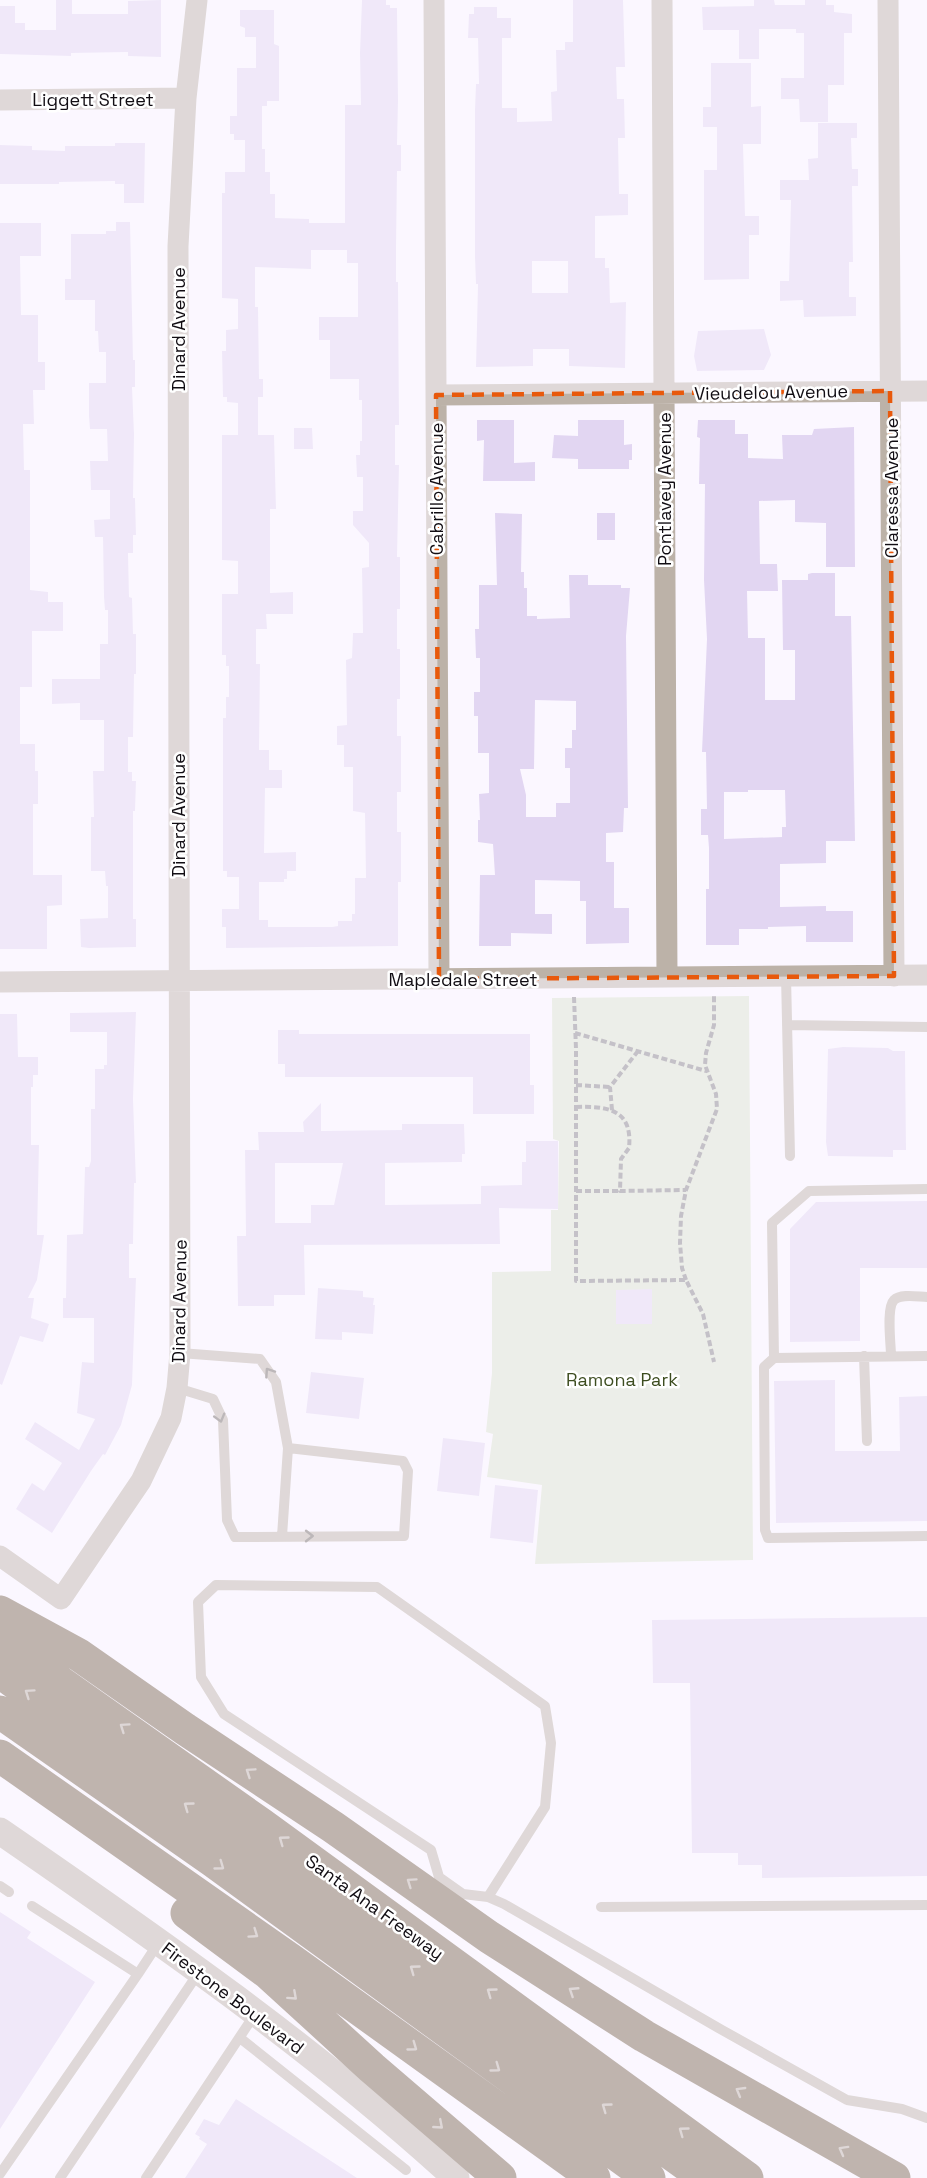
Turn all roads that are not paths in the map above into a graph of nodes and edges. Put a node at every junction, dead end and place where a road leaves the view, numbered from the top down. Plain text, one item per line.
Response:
1 (197, 0) edge
2 (434, 0) edge
3 (662, 0) edge
4 (888, 0) edge
5 (186, 98) junction
6 (0, 100) edge
7 (890, 391) junction
8 (927, 391) edge
9 (664, 393) junction
10 (436, 395) junction
11 (927, 975) edge
12 (786, 976) junction
13 (894, 976) junction
14 (667, 977) junction
15 (439, 979) junction
16 (179, 981) junction
17 (0, 982) edge
18 (787, 1025) junction
19 (927, 1027) edge
20 (790, 1156) dead end
21 (927, 1190) edge
22 (927, 1297) edge
23 (180, 1353) junction
24 (864, 1356) junction
25 (891, 1356) junction
26 (927, 1356) edge
27 (774, 1358) junction
28 (177, 1388) junction
29 (867, 1441) dead end
30 (288, 1448) junction
31 (282, 1536) junction
32 (927, 1536) edge
33 (0, 1556) edge
34 (0, 1612) edge
35 (0, 1640) edge
36 (0, 1672) edge
37 (0, 1712) edge
38 (0, 1756) edge
39 (0, 1765) edge
40 (0, 1832) edge
41 (488, 1897) junction
42 (927, 1905) edge
43 (32, 1906) dead end
44 (601, 1907) dead end
45 (159, 1942) junction
46 (199, 1972) junction
47 (138, 1974) junction
48 (255, 2014) junction
49 (240, 2038) junction
50 (927, 2118) edge
51 (406, 2170) dead end
52 (0, 2174) edge
53 (60, 2178) edge
54 (146, 2178) edge
55 (456, 2178) edge
56 (500, 2178) edge
57 (594, 2178) edge
58 (649, 2178) edge
59 (705, 2178) edge
60 (747, 2178) edge
61 (894, 2178) edge

1 - 5 street, Dinard Avenue
2 - 10 street, Cabrillo Avenue
3 - 9 street, Pontlavey Avenue
4 - 7 street, Claressa Avenue
5 - 6 street, Liggett Street
5 - 16 street, Dinard Avenue
7 - 8 street, Vieudelou Avenue
7 - 9 street, Vieudelou Avenue
7 - 13 street, Claressa Avenue
9 - 10 street, Vieudelou Avenue
9 - 14 street, Pontlavey Avenue
10 - 15 street, Cabrillo Avenue
11 - 13 street, Mapledale Street
12 - 13 street, Mapledale Street
12 - 14 street, Mapledale Street
12 - 18 lane
14 - 15 street, Mapledale Street
15 - 16 street, Mapledale Street
16 - 17 street, Mapledale Street
16 - 23 street, Dinard Avenue
18 - 19 lane
18 - 20 lane
21 - 27 lane
22 - 25 lane
23 - 28 street, Dinard Avenue
30 -> 23 lane
24 - 25 lane
24 - 27 lane
24 - 29 lane
25 - 26 lane
27 - 32 lane
28 -> 31 lane
28 - 33 street, Dinard Avenue
30 - 31 lane
31 -> 30 lane
61 -> 34 highway
60 -> 35 highway, Santa Ana Freeway
59 -> 36 highway
37 -> 58 highway
38 -> 57 highway
39 -> 56 highway
40 - 45 street, Firestone Boulevard
41 - 41 lane
41 - 50 lane
42 - 44 lane
43 - 47 lane
45 - 46 street, Firestone Boulevard
45 - 47 lane
46 - 48 street, Firestone Boulevard
46 - 53 lane
47 - 52 lane
48 - 49 lane
48 - 55 street, Firestone Boulevard
49 - 51 lane
49 - 54 lane

